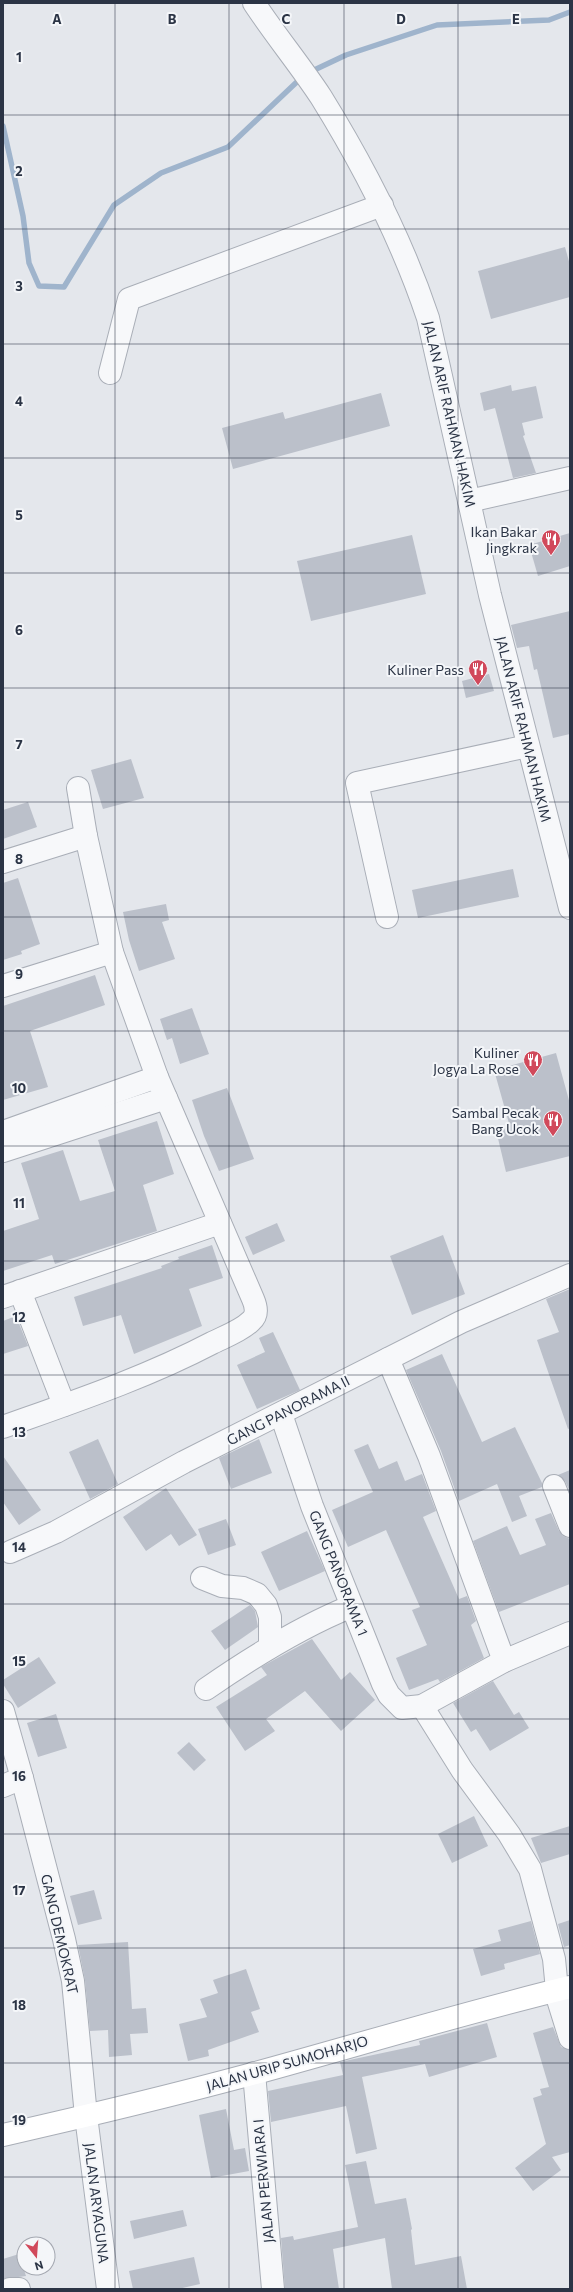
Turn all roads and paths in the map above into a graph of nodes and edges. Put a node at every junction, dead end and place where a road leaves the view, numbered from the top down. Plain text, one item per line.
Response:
1 (254, 3) edge
2 (382, 205) junction
3 (110, 373) dead end
4 (570, 478) edge
5 (469, 501) junction
6 (528, 746) junction
7 (78, 788) dead end
8 (86, 836) junction
9 (3, 862) edge
10 (570, 908) edge
11 (387, 917) dead end
12 (112, 952) junction
13 (3, 986) edge
14 (157, 1077) junction
15 (166, 1098) junction
16 (3, 1132) edge
17 (3, 1151) edge
18 (220, 1223) junction
19 (570, 1275) edge
20 (12, 1294) edge
21 (388, 1359) junction
22 (64, 1405) junction
23 (281, 1414) junction
24 (3, 1427) edge
25 (554, 1486) dead end
26 (570, 1526) edge
27 (10, 1552) dead end
28 (202, 1578) dead end
29 (352, 1606) junction
30 (570, 1633) edge
31 (270, 1647) junction
32 (504, 1662) junction
33 (206, 1689) dead end
34 (422, 1706) junction
35 (3, 1710) edge
36 (12, 1782) edge
37 (561, 1989) edge
38 (570, 2038) edge
39 (254, 2073) junction
40 (86, 2116) junction
41 (3, 2135) edge
42 (10, 2289) edge
43 (19, 2289) edge
44 (108, 2289) edge
45 (273, 2289) edge

1 - 2 street, JALAN ARIF RAHMAN HAKIM
2 - 3 street
2 - 5 street, JALAN ARIF RAHMAN HAKIM
4 - 5 street
5 - 6 street, JALAN ARIF RAHMAN HAKIM
6 - 10 street, JALAN ARIF RAHMAN HAKIM
6 - 11 street
7 - 8 street
8 - 9 street
8 - 12 street
12 - 13 street
12 - 14 street
14 - 15 street
14 - 16 street
15 - 17 street
15 - 18 street
18 - 20 street
18 - 22 street
19 - 21 street, GANG PANORAMA II
20 - 22 street
21 - 23 street, GANG PANORAMA II
21 - 32 street
22 - 24 street
23 - 27 street, GANG PANORAMA II
23 - 29 street, GANG PANORAMA 1
25 - 26 street
28 - 31 street
29 - 31 street
29 - 34 street, GANG PANORAMA 1
30 - 32 street, GANG PANORAMA 1
31 - 33 street
32 - 34 street, GANG PANORAMA 1
34 - 37 street
35 - 36 street, GANG DEMOKRAT
36 - 40 street, GANG DEMOKRAT
37 - 38 street
37 - 39 main road, JALAN URIP SUMOHARJO
39 - 40 main road, JALAN URIP SUMOHARJO
39 - 45 street, JALAN PERWIARA I
40 - 41 main road, JALAN URIP SUMOHARJO
40 - 44 street, JALAN ARYAGUNA
42 - 43 street

